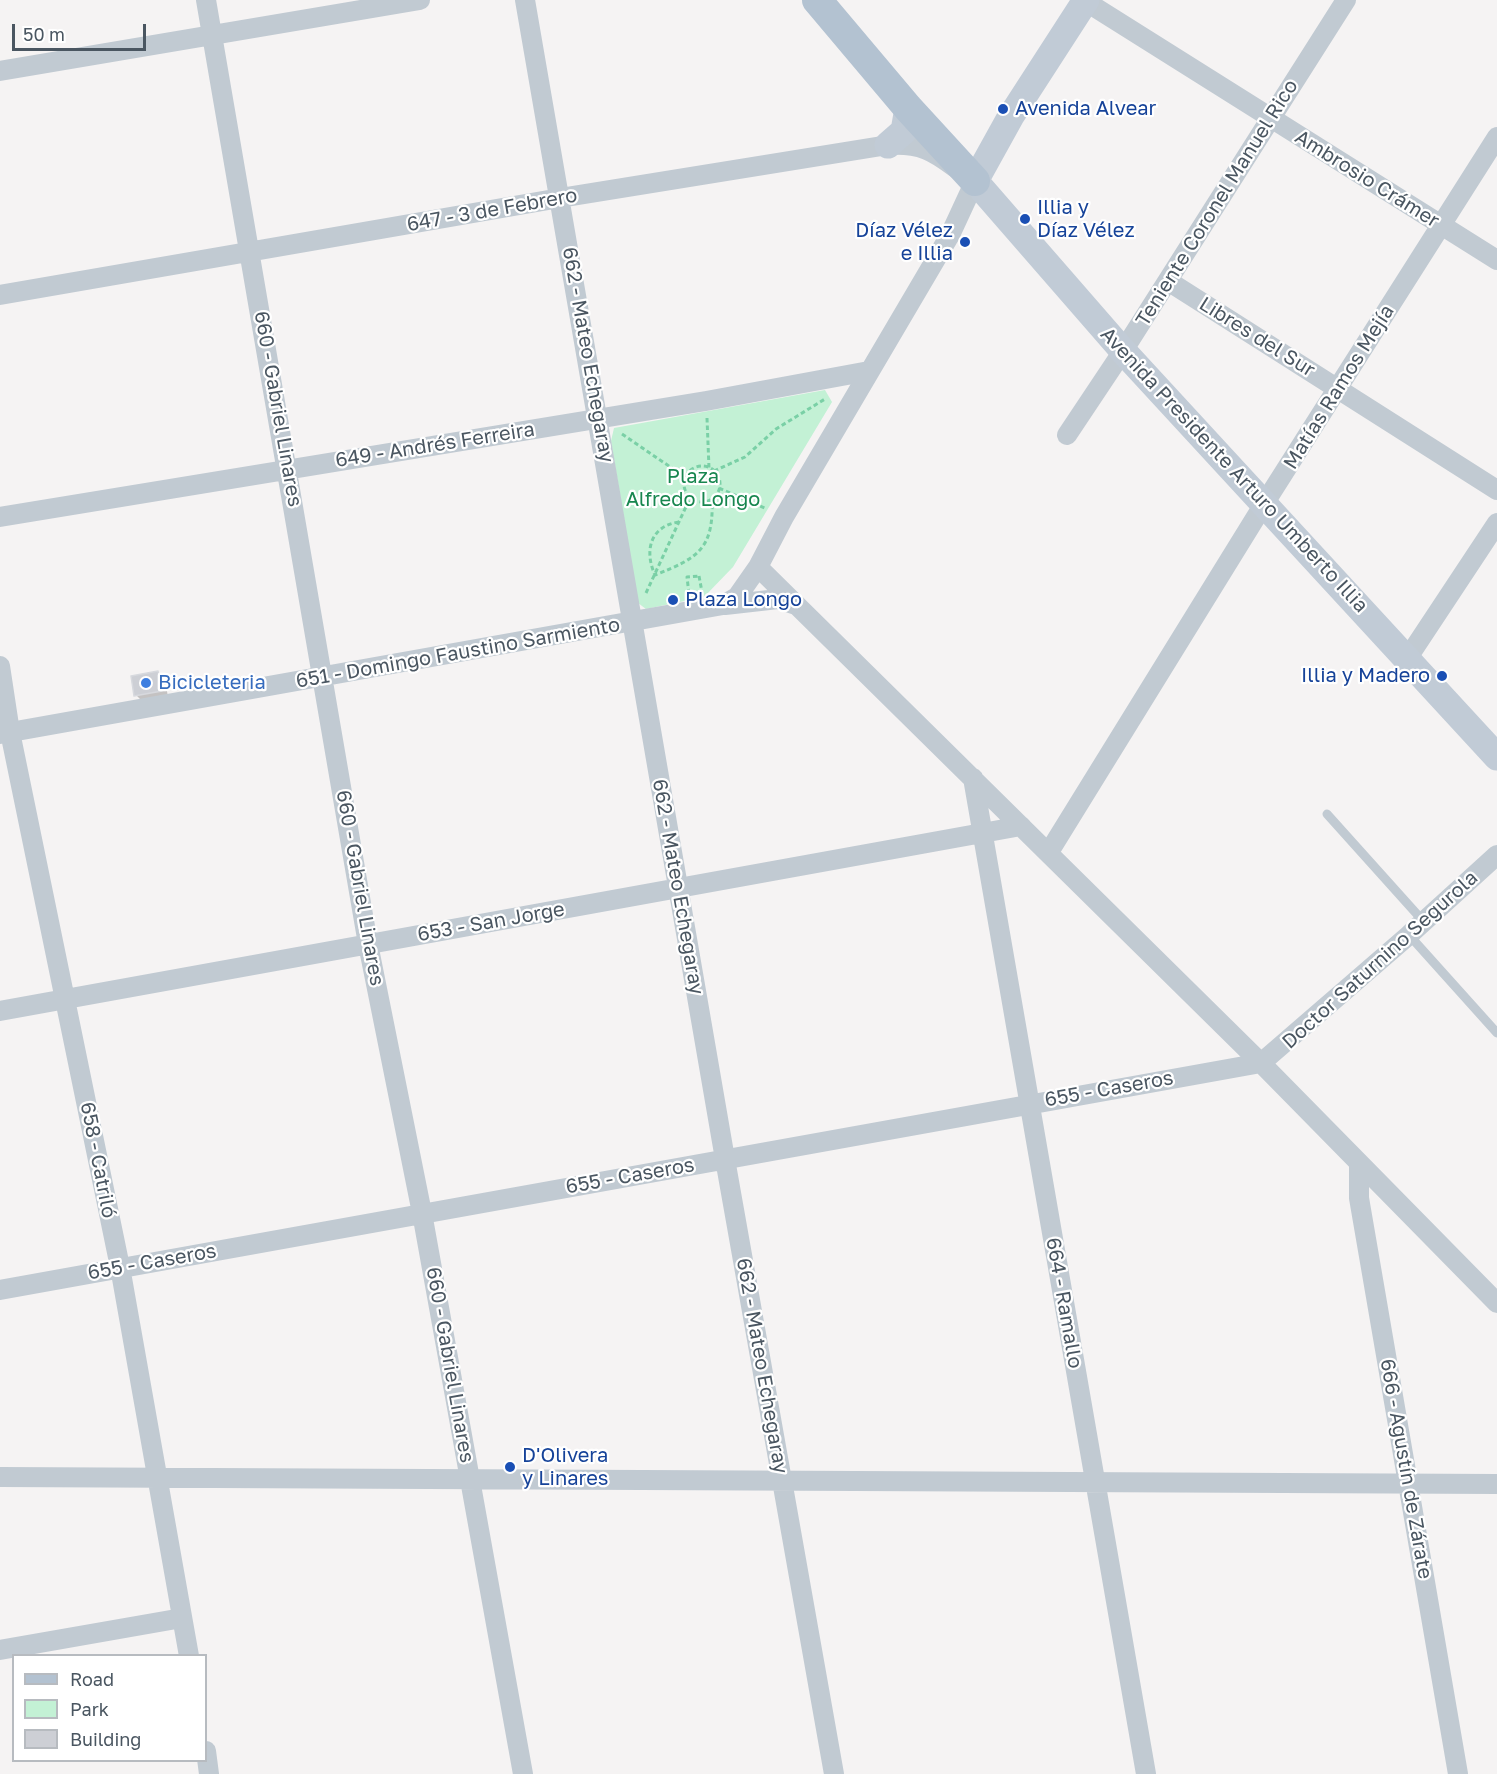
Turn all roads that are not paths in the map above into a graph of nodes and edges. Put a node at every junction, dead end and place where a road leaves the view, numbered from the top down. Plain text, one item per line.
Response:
1 (206, 0) edge
2 (420, 0) edge
3 (525, 0) edge
4 (817, 0) edge
5 (840, 0) edge
6 (1086, 0) edge
7 (1346, 0) edge
8 (213, 36) junction
9 (0, 71) edge
10 (908, 108) junction
11 (1270, 119) junction
12 (1497, 137) edge
13 (888, 145) junction
14 (975, 181) junction
15 (560, 198) junction
16 (1442, 226) junction
17 (251, 251) junction
18 (1497, 260) edge
19 (1168, 281) junction
20 (0, 295) edge
21 (1124, 351) junction
22 (869, 371) junction
23 (1339, 387) junction
24 (599, 419) junction
25 (1067, 435) dead end
26 (287, 468) junction
27 (1497, 490) edge
28 (1264, 504) junction
29 (0, 517) edge
30 (1497, 523) edge
31 (758, 567) junction
32 (723, 605) junction
33 (796, 605) junction
34 (632, 622) junction
35 (1407, 659) junction
36 (0, 666) edge
37 (324, 677) junction
38 (5, 733) edge
39 (1497, 757) edge
40 (973, 778) junction
41 (1327, 814) dead end
42 (1021, 826) junction
43 (982, 832) junction
44 (1049, 852) junction
45 (1497, 855) edge
46 (678, 888) junction
47 (1424, 922) junction
48 (1409, 935) junction
49 (368, 944) junction
50 (66, 1000) junction
51 (0, 1011) edge
52 (1497, 1033) edge
53 (1261, 1063) junction
54 (1029, 1103) junction
55 (725, 1159) junction
56 (1359, 1164) junction
57 (422, 1213) junction
58 (120, 1267) junction
59 (0, 1290) edge
60 (1497, 1303) edge
61 (0, 1477) edge
62 (471, 1478) junction
63 (159, 1479) junction
64 (782, 1479) junction
65 (1095, 1481) junction
66 (1408, 1483) junction
67 (1497, 1484) edge
68 (182, 1618) junction
69 (0, 1650) edge
70 (189, 1654) edge
71 (207, 1759) edge
72 (209, 1774) edge
73 (523, 1774) edge
74 (834, 1774) edge
75 (1146, 1774) edge
76 (1458, 1774) edge

1 - 8 street, 660 - Gabriel Linares
2 - 8 street
3 - 15 street, 662 - Mateo Echegaray
4 - 10 main road
5 - 14 main road
6 - 11 street, Ambrosio Crámer
6 - 14 main road
7 - 11 street, Teniente Coronel Manuel Rico
8 - 9 street
8 - 17 street, 660 - Gabriel Linares
10 - 13 main road
10 - 14 main road
11 - 16 street, Ambrosio Crámer
11 - 19 street, Teniente Coronel Manuel Rico
12 - 16 street, Matías Ramos Mejía
13 - 14 street, 647 - 3 de Febrero
13 - 15 street, 647 - 3 de Febrero
14 - 21 main road, Avenida Presidente Arturo Umberto Illia
14 - 22 street
15 - 17 street, 647 - 3 de Febrero
15 - 24 street, 662 - Mateo Echegaray
16 - 18 street, Ambrosio Crámer
16 - 23 street, Matías Ramos Mejía
17 - 20 street, 647 - 3 de Febrero
17 - 26 street, 660 - Gabriel Linares
19 - 21 street, Teniente Coronel Manuel Rico
19 - 23 street, Libres del Sur
21 - 25 street, Teniente Coronel Manuel Rico
21 - 28 main road, Avenida Presidente Arturo Umberto Illia
22 - 24 street, 649 - Andrés Ferreira
22 - 31 street
23 - 27 street, Libres del Sur
23 - 28 street, Matías Ramos Mejía
24 - 26 street, 649 - Andrés Ferreira
24 - 34 street, 662 - Mateo Echegaray
26 - 29 street, 649 - Andrés Ferreira
26 - 37 street, 660 - Gabriel Linares
28 - 35 main road, Avenida Presidente Arturo Umberto Illia
28 - 44 street, Matías Ramos Mejía
30 - 35 street
31 - 32 street
31 - 33 street
32 - 33 street, 651 - Domingo Faustino Sarmiento
32 - 34 street, 651 - Domingo Faustino Sarmiento
33 - 40 street
34 - 37 street, 651 - Domingo Faustino Sarmiento
34 - 46 street, 662 - Mateo Echegaray
35 - 39 main road, Avenida Presidente Arturo Umberto Illia
36 - 38 street, 658 - Catriló
37 - 38 street, 651 - Domingo Faustino Sarmiento
37 - 49 street, 660 - Gabriel Linares
38 - 50 street, 658 - Catriló
40 - 42 street
40 - 43 street, 664 - Ramallo
41 - 47 lane
42 - 43 street
42 - 44 street
43 - 46 street, 653 - San Jorge
43 - 54 street, 664 - Ramallo
44 - 53 street
45 - 47 street, Doctor Saturnino Segurola
46 - 49 street, 653 - San Jorge
46 - 55 street, 662 - Mateo Echegaray
47 - 48 street, Doctor Saturnino Segurola
48 - 52 lane
48 - 53 street, Doctor Saturnino Segurola
49 - 50 street, 653 - San Jorge
49 - 57 street, 660 - Gabriel Linares
50 - 51 street, 653 - San Jorge
50 - 58 street, 658 - Catriló
53 - 54 street, 655 - Caseros
53 - 56 street
54 - 55 street, 655 - Caseros
54 - 65 street, 664 - Ramallo
55 - 57 street, 655 - Caseros
55 - 64 street, 662 - Mateo Echegaray
56 - 60 street
56 - 66 street, 666 - Agustín de Zárate
57 - 58 street, 655 - Caseros
57 - 62 street, 660 - Gabriel Linares
58 - 59 street, 655 - Caseros
58 - 63 street, 658 - Catriló
61 - 63 street
62 - 63 street
62 - 64 street
62 - 73 street, 660 - Gabriel Linares
63 - 68 street, 658 - Catriló
64 - 65 street
64 - 74 street, 662 - Mateo Echegaray
65 - 66 street
65 - 75 street, 664 - Ramallo
66 - 67 street
66 - 76 street, 666 - Agustín de Zárate
68 - 69 street
68 - 70 street, 658 - Catriló
71 - 72 street

